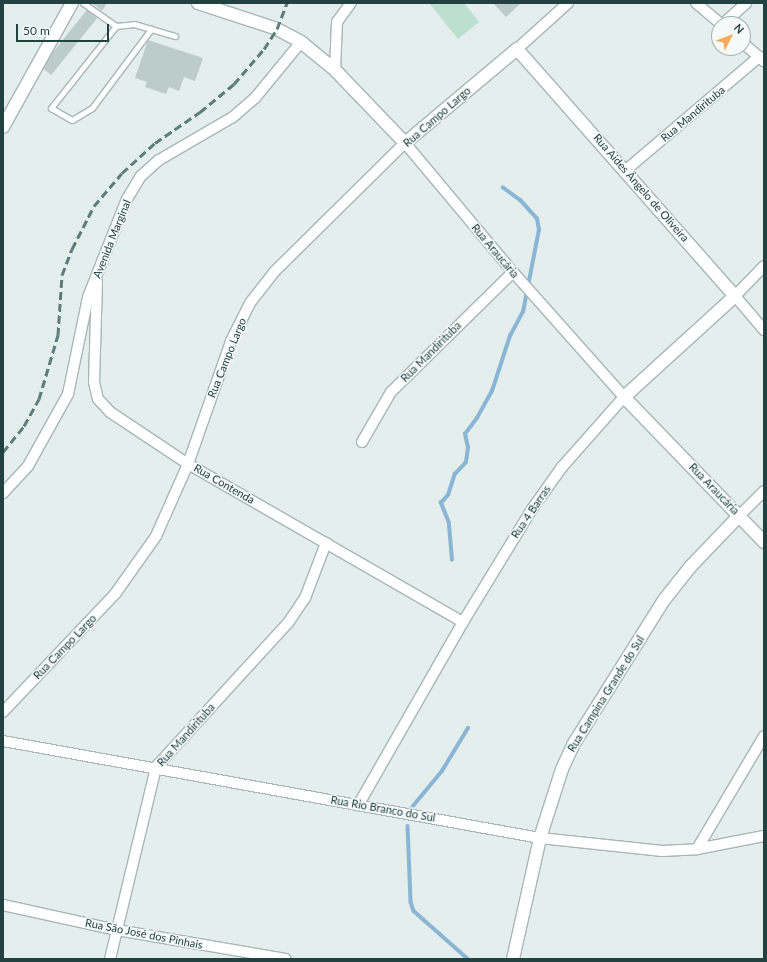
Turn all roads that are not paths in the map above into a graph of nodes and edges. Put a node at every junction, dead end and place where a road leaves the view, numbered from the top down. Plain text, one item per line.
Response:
1 (72, 3) edge
2 (83, 3) edge
3 (198, 3) edge
4 (350, 3) edge
5 (568, 3) edge
6 (696, 3) edge
7 (746, 3) edge
8 (712, 16) edge
9 (731, 16) edge
10 (116, 26) junction
11 (151, 29) junction
12 (175, 36) dead end
13 (301, 42) junction
14 (517, 48) junction
15 (751, 50) edge
16 (762, 59) edge
17 (334, 70) junction
18 (3, 127) edge
19 (405, 143) junction
20 (626, 170) junction
21 (764, 266) edge
22 (513, 272) junction
23 (97, 277) junction
24 (735, 296) junction
25 (764, 330) edge
26 (624, 396) junction
27 (362, 442) dead end
28 (188, 464) junction
29 (764, 491) edge
30 (3, 493) edge
31 (739, 516) junction
32 (764, 542) edge
33 (326, 543) junction
34 (463, 622) junction
35 (3, 712) edge
36 (764, 736) edge
37 (3, 741) edge
38 (156, 767) junction
39 (358, 805) junction
40 (764, 836) edge
41 (540, 838) junction
42 (697, 849) junction
43 (3, 905) edge
44 (117, 930) junction
45 (110, 959) edge
46 (286, 959) edge
47 (513, 959) edge

1 - 18 street
2 - 10 lane
3 - 13 street, Rua Araucária
4 - 17 street
5 - 14 street, Rua Campo Largo
6 - 8 street
7 - 9 street
10 - 11 lane
10 - 11 lane
11 - 12 lane
13 - 17 street, Rua Araucária
13 - 23 street, Avenida Marginal
14 - 19 street, Rua Campo Largo
14 - 20 street, Rua Aides Ângelo de Oliveira
15 - 16 street
16 - 20 street, Rua Mandirituba
17 - 19 street, Rua Araucária
19 - 22 street, Rua Araucária
19 - 28 street, Rua Campo Largo
20 - 24 street, Rua Aides Ângelo de Oliveira
21 - 24 street, Rua 4 Barras
22 - 26 street, Rua Araucária
22 - 27 street, Rua Mandirituba
23 - 28 street, Rua Contenda
23 - 30 street, Avenida Marginal
24 - 25 street, Rua Aides Ângelo de Oliveira
24 - 26 street, Rua 4 Barras
26 - 31 street, Rua Araucária
26 - 34 street, Rua 4 Barras
28 - 33 street, Rua Contenda
28 - 35 street, Rua Campo Largo
29 - 31 street, Rua Campina Grande do Sul
31 - 32 street, Rua Araucária
31 - 41 street, Rua Campina Grande do Sul
33 - 34 street, Rua Contenda
33 - 38 street, Rua Mandirituba
34 - 39 street, Rua 4 Barras
36 - 42 street
37 - 38 street, Rua Rio Branco do Sul
38 - 39 street, Rua Rio Branco do Sul
38 - 44 street, Rua Mandirituba
39 - 41 street, Rua Rio Branco do Sul
40 - 42 street, Rua Rio Branco do Sul
41 - 42 street, Rua Rio Branco do Sul
41 - 47 street, Rua Campina Grande do Sul
43 - 44 street, Rua São José dos Pinhais
44 - 45 street, Rua Mandirituba
44 - 46 street, Rua São José dos Pinhais

